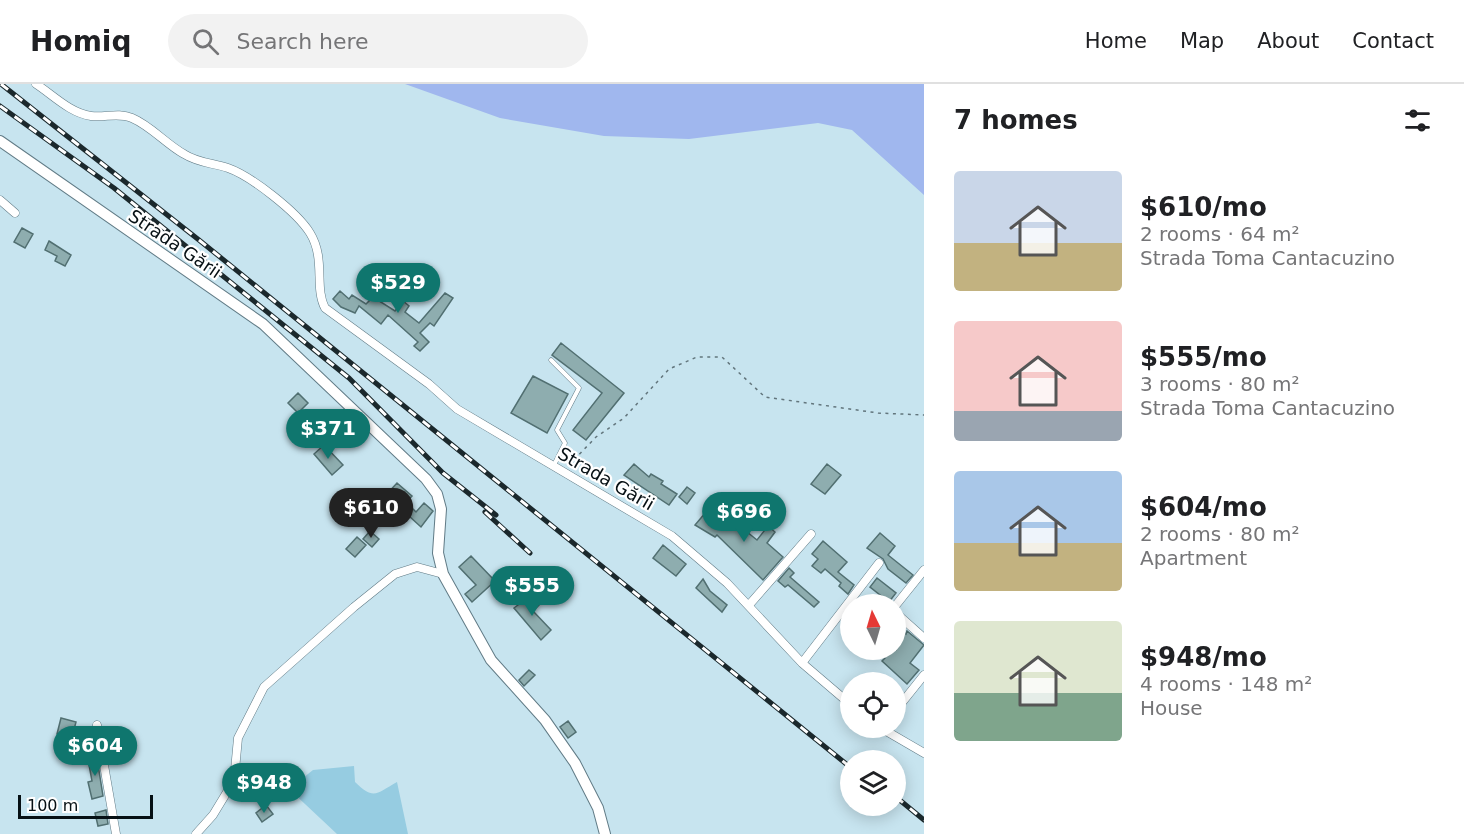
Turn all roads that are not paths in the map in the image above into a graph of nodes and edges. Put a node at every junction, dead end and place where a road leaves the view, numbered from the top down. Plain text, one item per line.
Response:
1 (36, 84) edge
2 (0, 141) edge
3 (0, 200) edge
4 (15, 213) dead end
5 (551, 360) dead end
6 (553, 468) junction
7 (811, 534) dead end
8 (879, 563) dead end
9 (924, 570) edge
10 (443, 574) junction
11 (905, 594) edge
12 (748, 604) junction
13 (906, 622) edge
14 (924, 638) edge
15 (802, 663) junction
16 (924, 675) edge
17 (840, 695) edge
18 (906, 698) edge
19 (97, 725) dead end
20 (899, 738) edge
21 (924, 753) edge
22 (116, 834) edge
23 (196, 834) edge
24 (605, 834) edge

1 - 6 street, Strada Gării
2 - 10 street, Strada Gării
3 - 4 street
5 - 6 lane
6 - 12 street, Strada Gării
7 - 12 street
8 - 15 street
9 - 11 street
10 - 23 street
10 - 24 street
12 - 15 street, Strada Gării
13 - 14 street
15 - 17 street, Strada Gării
16 - 18 street
19 - 22 street
20 - 21 street

